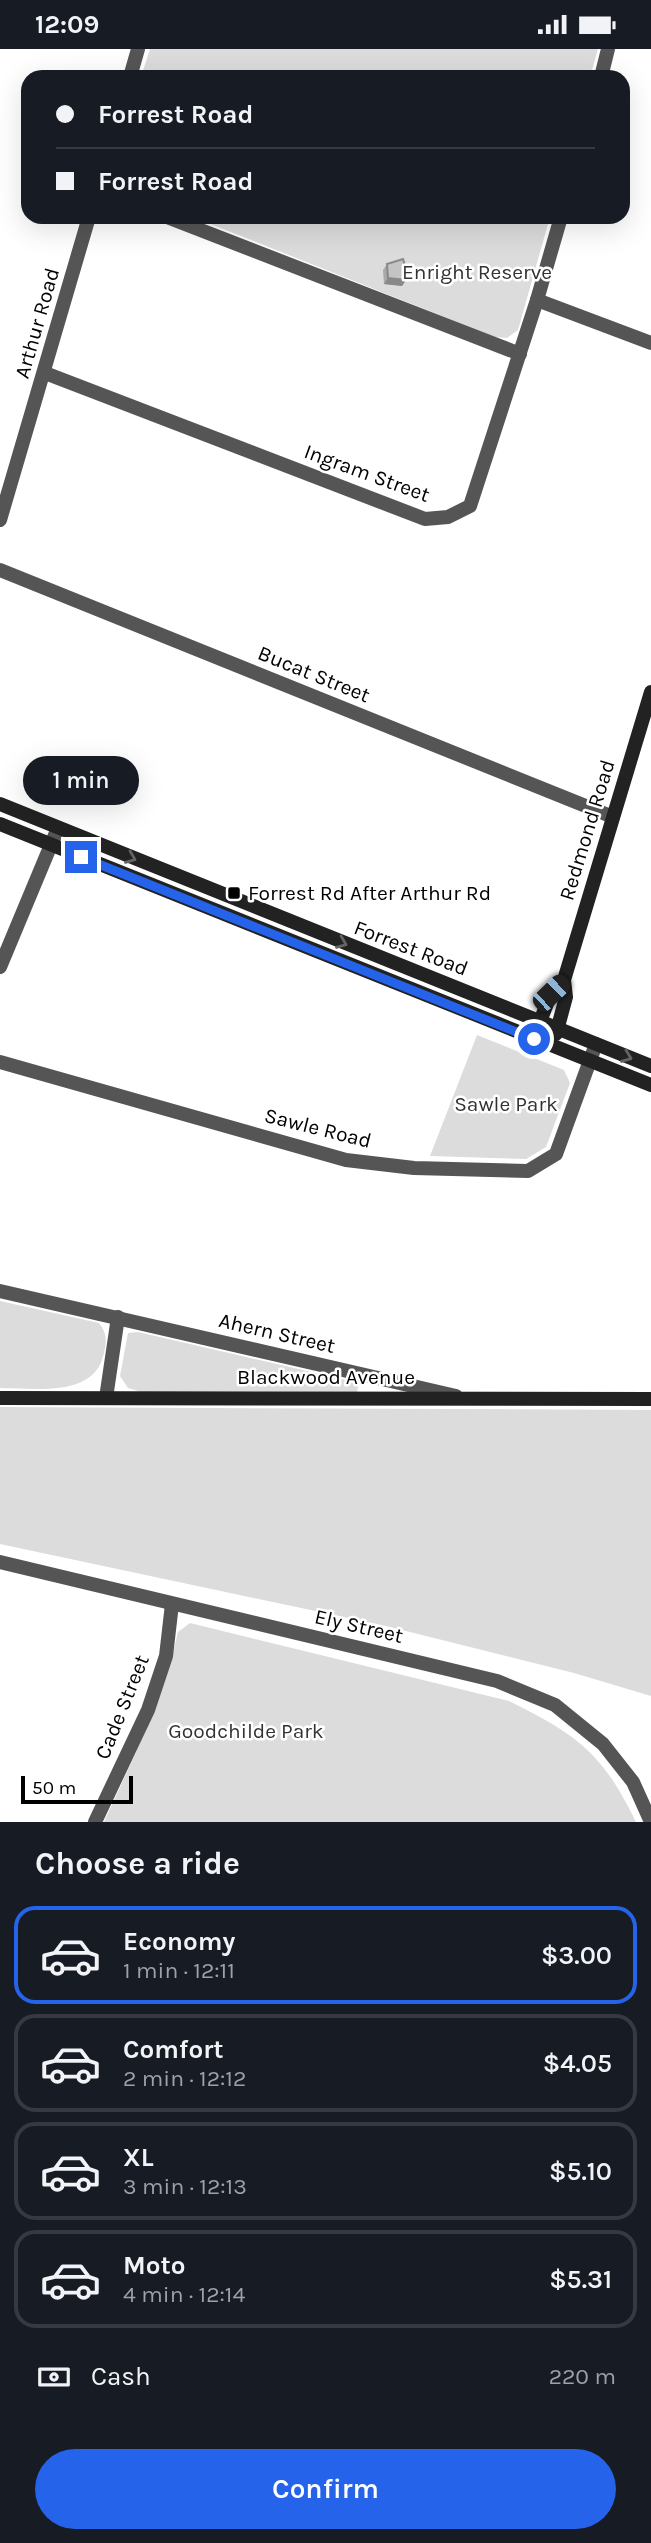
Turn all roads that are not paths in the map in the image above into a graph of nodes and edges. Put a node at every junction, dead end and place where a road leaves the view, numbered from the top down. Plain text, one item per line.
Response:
1 (138, 49) edge
2 (608, 49) edge
3 (132, 70) edge
4 (603, 70) edge
5 (87, 224) edge
6 (185, 224) edge
7 (559, 224) edge
8 (537, 300) junction
9 (651, 343) edge
10 (520, 354) junction
11 (45, 373) junction
12 (0, 520) edge
13 (0, 570) edge
14 (651, 692) edge
15 (0, 804) edge
16 (613, 817) junction
17 (0, 824) edge
18 (58, 828) junction
19 (51, 845) junction
20 (0, 967) edge
21 (564, 980) junction
22 (540, 1020) junction
23 (558, 1028) junction
24 (534, 1039) junction
25 (596, 1044) junction
26 (552, 1046) junction
27 (590, 1060) junction
28 (0, 1062) edge
29 (651, 1066) edge
30 (651, 1085) edge
31 (0, 1291) edge
32 (118, 1317) junction
33 (0, 1398) edge
34 (106, 1398) junction
35 (468, 1399) junction
36 (651, 1399) edge
37 (0, 1562) edge
38 (172, 1604) junction
39 (95, 1822) edge
40 (651, 1822) edge

1 - 3 street
2 - 4 street
5 - 11 street, Arthur Road
6 - 10 street
7 - 8 street, Ingram Street
8 - 9 street
8 - 10 street, Ingram Street
10 - 11 street, Ingram Street
11 - 12 street, Arthur Road
13 - 16 street, Bucat Street
14 - 16 main road, Redmond Road
15 - 18 main road, Forrest Road
16 - 21 main road, Redmond Road
17 - 19 main road, Forrest Road
18 - 19 street
18 -> 22 main road, Forrest Road
19 - 20 street
19 - 24 main road, Forrest Road
21 - 22 main road, Redmond Road
21 - 23 main road, Redmond Road
22 - 23 main road, Forrest Road
22 - 24 main road, Redmond Road
23 - 25 main road, Forrest Road
23 - 26 main road, Redmond Road
24 - 26 main road, Forrest Road
25 - 27 street, Sawle Road
25 -> 29 main road, Forrest Road
26 - 27 main road, Forrest Road
27 - 28 street, Sawle Road
27 - 30 main road, Forrest Road
31 - 32 street, Ahern Street
32 - 34 street
32 - 35 street, Ahern Street
33 - 34 main road, Blackwood Avenue
34 - 35 main road, Blackwood Avenue
35 - 36 main road, Blackwood Avenue
37 - 38 street, Ely Street
38 - 39 street, Cade Street
38 - 40 street, Ely Street

